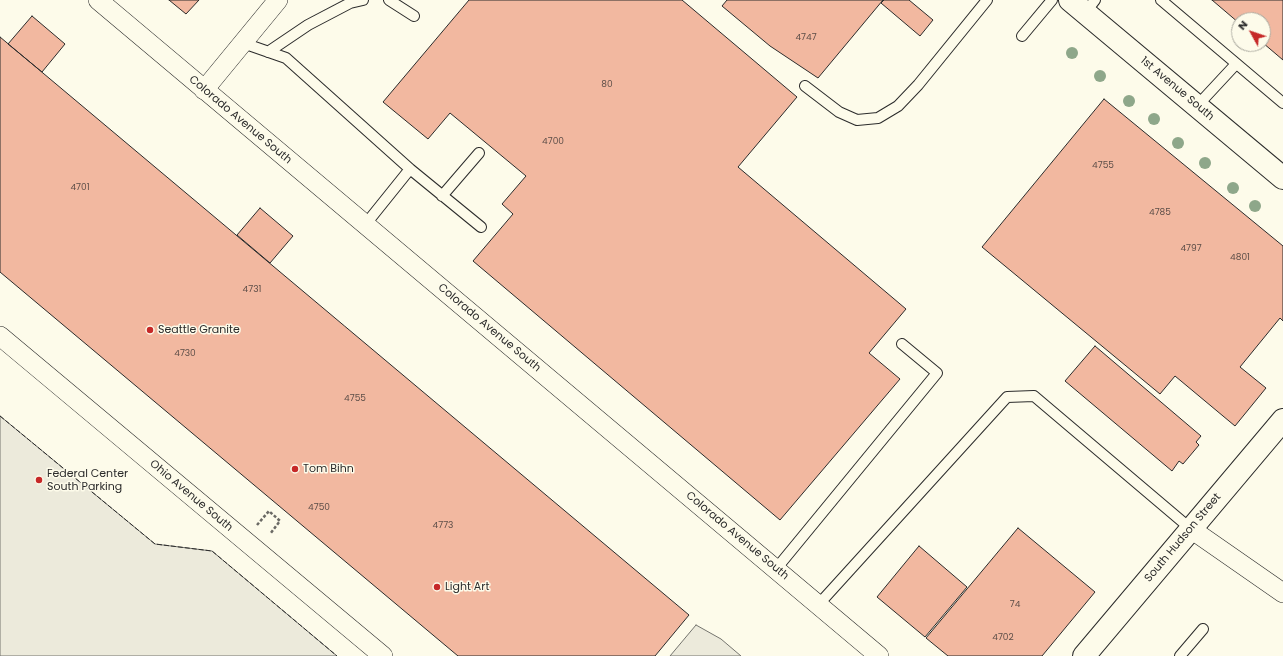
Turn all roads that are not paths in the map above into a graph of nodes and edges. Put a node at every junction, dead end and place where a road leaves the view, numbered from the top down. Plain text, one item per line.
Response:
1 (98, 0) edge
2 (278, 0) edge
3 (363, 0) edge
4 (388, 0) edge
5 (987, 0) edge
6 (1052, 0) edge
7 (1160, 0) edge
8 (1083, 4) edge
9 (414, 16) dead end
10 (1022, 36) dead end
11 (243, 42) junction
12 (268, 52) junction
13 (1236, 64) junction
14 (805, 86) dead end
15 (204, 90) junction
16 (1283, 103) edge
17 (1197, 106) junction
18 (480, 153) dead end
19 (410, 169) junction
20 (1283, 178) edge
21 (442, 196) junction
22 (365, 224) junction
23 (481, 227) dead end
24 (0, 336) edge
25 (902, 344) dead end
26 (1283, 420) edge
27 (1191, 529) junction
28 (776, 569) junction
29 (1283, 593) edge
30 (819, 604) junction
31 (1203, 629) dead end
32 (383, 656) edge
33 (879, 656) edge
34 (1084, 656) edge
35 (1180, 656) edge

1 - 15 street, Colorado Avenue South
2 - 11 street
3 - 12 lane
4 - 9 lane
5 - 14 lane
6 - 10 lane
7 - 13 lane
8 - 17 street, 1st Avenue South
11 - 12 lane
11 - 15 street
12 - 19 lane
13 - 16 lane
13 - 17 lane
15 - 22 street, Colorado Avenue South
17 - 20 street, 1st Avenue South
18 - 21 lane
19 - 21 lane
19 - 22 lane
21 - 23 lane
22 - 28 street, Colorado Avenue South
24 - 32 street, Ohio Avenue South
25 - 28 lane
26 - 27 street, South Hudson Street
27 - 29 street
27 - 30 lane
27 - 34 street, South Hudson Street
28 - 30 street, Colorado Avenue South
30 - 33 street, Colorado Avenue South
31 - 35 lane

